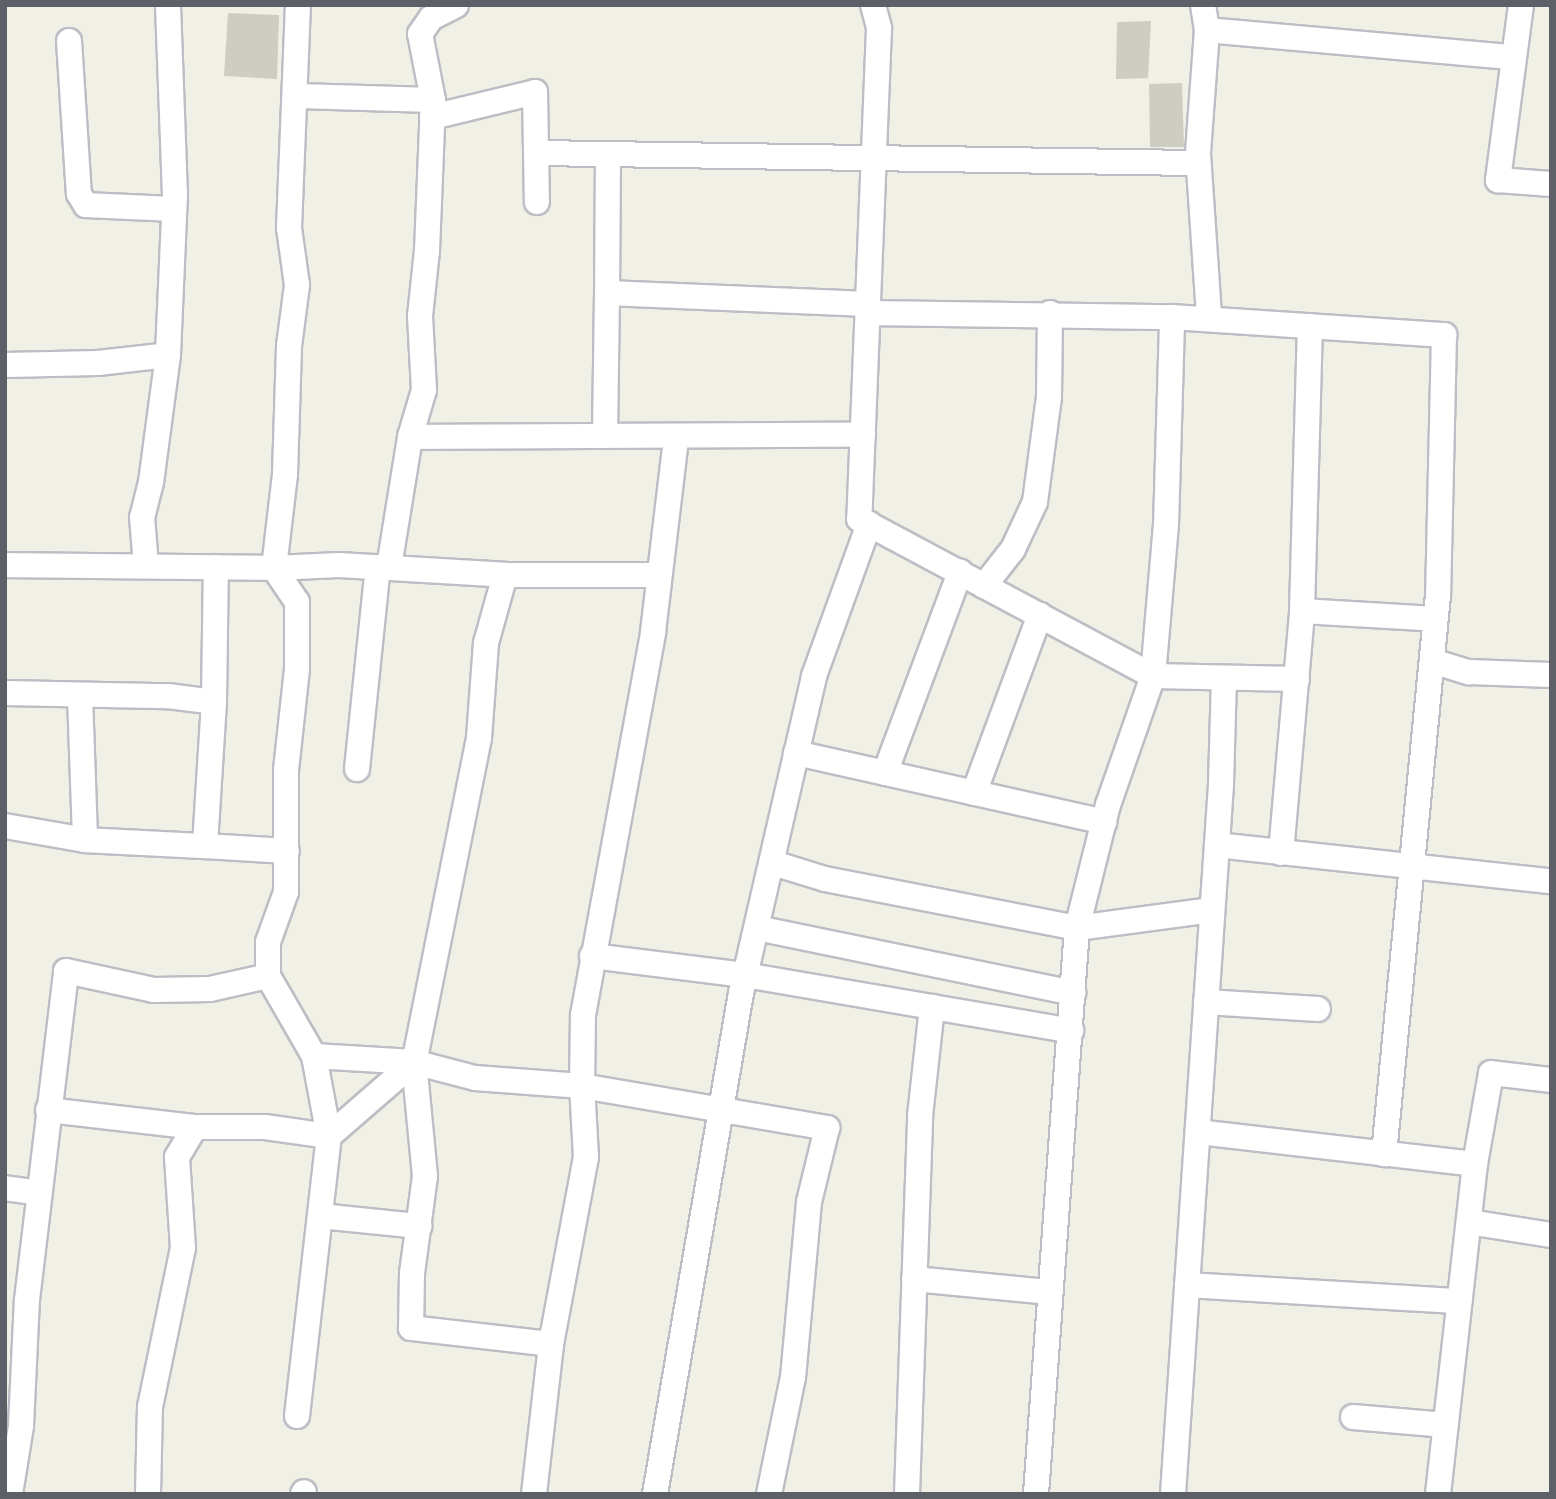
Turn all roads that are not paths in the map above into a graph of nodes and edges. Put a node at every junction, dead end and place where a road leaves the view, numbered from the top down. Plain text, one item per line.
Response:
1 (168, 5) edge
2 (298, 5) edge
3 (456, 5) edge
4 (873, 5) edge
5 (1203, 5) edge
6 (1521, 5) edge
7 (1207, 30) junction
8 (69, 41) dead end
9 (1512, 57) junction
10 (296, 96) junction
11 (433, 109) junction
12 (536, 153) junction
13 (608, 155) junction
14 (874, 158) junction
15 (1198, 163) junction
16 (1551, 184) edge
17 (537, 202) dead end
18 (173, 209) junction
19 (607, 293) junction
20 (868, 309) junction
21 (1050, 313) junction
22 (1172, 317) junction
23 (1209, 317) junction
24 (1310, 326) junction
25 (168, 355) junction
26 (5, 365) edge
27 (863, 435) junction
28 (605, 436) junction
29 (410, 437) junction
30 (676, 439) junction
31 (869, 524) junction
32 (5, 565) edge
33 (146, 566) junction
34 (216, 567) junction
35 (384, 567) junction
36 (274, 568) junction
37 (960, 572) junction
38 (505, 575) junction
39 (659, 575) junction
40 (985, 586) junction
41 (1302, 611) junction
42 (1040, 615) junction
43 (1435, 619) junction
44 (1432, 661) junction
45 (1551, 675) edge
46 (1153, 676) junction
47 (1224, 678) junction
48 (1297, 679) junction
49 (5, 693) edge
50 (80, 695) junction
51 (214, 702) junction
52 (796, 752) junction
53 (357, 769) dead end
54 (885, 772) junction
55 (974, 793) junction
56 (1104, 822) junction
57 (5, 826) edge
58 (85, 840) junction
59 (1217, 845) junction
60 (205, 846) junction
61 (287, 851) junction
62 (1281, 853) junction
63 (773, 863) junction
64 (1411, 867) junction
65 (1551, 881) edge
66 (1212, 910) junction
67 (757, 928) junction
68 (1077, 928) junction
69 (592, 956) junction
70 (745, 975) junction
71 (268, 976) junction
72 (1073, 993) junction
73 (1206, 1002) junction
74 (932, 1007) junction
75 (1318, 1009) dead end
76 (1070, 1031) junction
77 (314, 1056) junction
78 (414, 1062) junction
79 (1551, 1080) edge
80 (582, 1086) junction
81 (48, 1110) junction
82 (723, 1110) junction
83 (195, 1127) junction
84 (1198, 1132) junction
85 (329, 1136) junction
86 (1384, 1154) junction
87 (1475, 1164) junction
88 (5, 1188) edge
89 (40, 1192) junction
90 (320, 1216) junction
91 (1469, 1223) junction
92 (419, 1226) junction
93 (1551, 1235) edge
94 (914, 1279) junction
95 (1187, 1285) junction
96 (1050, 1292) junction
97 (1460, 1301) junction
98 (551, 1344) junction
99 (296, 1416) dead end
100 (1353, 1417) dead end
101 (1446, 1425) junction
102 (10, 1494) edge
103 (148, 1494) edge
104 (534, 1494) edge
105 (655, 1494) edge
106 (769, 1494) edge
107 (907, 1494) edge
108 (1036, 1494) edge
109 (1173, 1494) edge
110 (1438, 1494) edge

1 - 18 street
2 - 10 street
3 - 11 street
4 - 14 street
5 - 7 street
6 - 9 street
7 - 9 street
7 - 15 street
8 - 18 street
9 - 16 street
10 - 11 street
10 - 36 street
11 - 12 street
11 - 29 street
12 - 13 street
12 - 17 street
13 - 14 street
13 - 19 street
14 - 15 street
14 - 20 street
15 - 23 street
18 - 25 street
19 - 20 street
19 - 28 street
20 - 21 street
20 - 27 street
21 - 22 street
21 - 40 street
22 - 23 street
22 - 46 street
23 - 24 street
24 - 41 street
24 - 43 street
25 - 26 street
25 - 33 street
27 - 30 street
27 - 31 street
28 - 29 street
28 - 30 street
29 - 35 street
30 - 39 street
31 - 37 street
31 - 52 street
32 - 33 street
33 - 34 street
34 - 36 street
34 - 51 street
35 - 36 street
35 - 38 street
35 - 53 street
36 - 61 street
37 - 40 street
37 - 54 street
38 - 39 street
38 - 78 street
39 - 69 street
40 - 42 street
41 - 43 street
41 - 48 street
42 - 46 street
42 - 55 street
43 - 44 street
44 - 45 street
44 - 64 street
46 - 47 street
46 - 56 street
47 - 48 street
47 - 59 street
48 - 62 street
49 - 50 street
50 - 51 street
50 - 58 street
51 - 60 street
52 - 54 street
52 - 63 street
54 - 55 street
55 - 56 street
56 - 68 street
57 - 58 street
58 - 60 street
59 - 62 street
59 - 66 street
60 - 61 street
61 - 71 street
62 - 64 street
63 - 67 street
63 - 68 street
64 - 65 street
64 - 86 street
66 - 68 street
66 - 73 street
67 - 70 street
67 - 72 street
68 - 72 street
69 - 70 street
69 - 80 street
70 - 74 street
70 - 82 street
71 - 77 street
71 - 81 street
72 - 76 street
73 - 75 street
73 - 84 street
74 - 76 street
74 - 94 street
76 - 96 street
77 - 78 street
77 - 85 street
78 - 80 street
78 - 85 street
78 - 92 street
79 - 87 street
80 - 82 street
80 - 98 street
81 - 83 street
81 - 89 street
82 - 105 street
82 - 106 street
83 - 85 street
83 - 103 street
84 - 86 street
84 - 95 street
85 - 90 street
86 - 87 street
87 - 91 street
88 - 89 street
89 - 102 street
90 - 92 street
90 - 99 street
91 - 93 street
91 - 97 street
92 - 98 street
94 - 96 street
94 - 107 street
95 - 97 street
95 - 109 street
96 - 108 street
97 - 101 street
98 - 104 street
100 - 101 street
101 - 110 street

